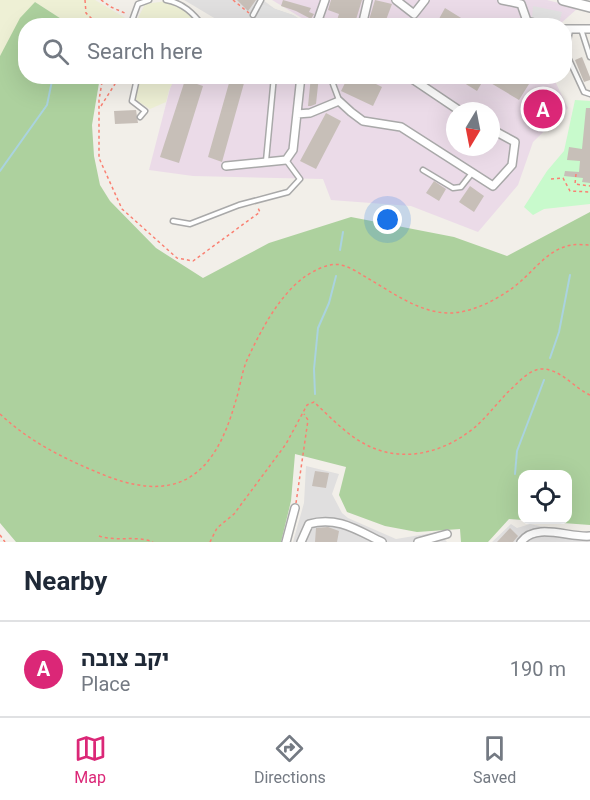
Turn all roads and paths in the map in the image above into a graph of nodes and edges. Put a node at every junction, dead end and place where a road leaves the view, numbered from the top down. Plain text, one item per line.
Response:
1 (85, 0) edge
2 (101, 0) edge
3 (149, 0) edge
4 (166, 0) edge
5 (233, 0) edge
6 (261, 0) edge
7 (325, 0) edge
8 (368, 0) edge
9 (396, 0) edge
10 (425, 0) edge
11 (502, 0) edge
12 (563, 0) edge
13 (522, 2) edge
14 (590, 7) edge
15 (253, 15) joint
16 (134, 16) joint
17 (91, 18) edge
18 (197, 18) edge
19 (318, 18) edge
20 (364, 18) edge
21 (526, 18) edge
22 (572, 29) edge
23 (581, 29) junction
24 (590, 29) edge
25 (590, 57) edge
26 (572, 66) edge
27 (102, 84) edge
28 (115, 84) edge
29 (136, 84) edge
30 (273, 84) edge
31 (300, 84) edge
32 (333, 84) edge
33 (420, 84) edge
34 (590, 94) edge
35 (339, 101) junction
36 (447, 102) edge
37 (100, 107) junction
38 (297, 114) junction
39 (140, 117) dead end
40 (500, 134) edge
41 (286, 160) junction
42 (266, 162) junction
43 (226, 166) dead end
44 (423, 170) dead end
45 (472, 172) junction
46 (576, 174) dead end
47 (551, 179) dead end
48 (566, 183) junction
49 (575, 184) junction
50 (590, 186) edge
51 (590, 192) edge
52 (255, 201) junction
53 (173, 221) dead end
54 (590, 245) edge
55 (590, 395) edge
56 (303, 413) junction
57 (0, 414) edge
58 (295, 508) joint
59 (447, 534) dead end
60 (0, 535) edge
61 (99, 536) dead end
62 (590, 536) edge
63 (5, 542) edge
64 (153, 542) edge
65 (210, 542) edge
66 (286, 542) edge
67 (301, 542) edge
68 (382, 542) edge
69 (418, 542) edge
70 (521, 542) edge

1 - 17 path
2 - 16 path
3 - 16 lane
4 - 18 lane
5 - 15 path
6 - 15 lane
7 - 19 street
8 - 20 street
9 - 10 street
11 - 13 street
12 - 14 street
13 - 21 street
22 - 23 street
23 - 24 street
23 - 25 lane
26 - 34 lane
27 - 37 path
28 - 37 path
29 - 39 lane
30 - 42 lane
31 - 38 street
32 - 35 lane
33 - 36 street
35 - 38 street
35 - 45 street
37 - 52 path
38 - 41 street
40 - 45 street
41 - 42 street
41 - 52 lane
42 - 43 street
44 - 45 lane
46 - 49 path
47 - 48 path
48 - 49 path
48 - 51 path
49 - 50 path
52 - 53 lane
54 - 57 path
55 - 56 path
56 - 58 path
56 - 65 path
58 - 66 street
59 - 69 street
60 - 63 path
61 - 64 path
62 - 70 street
67 - 68 street

